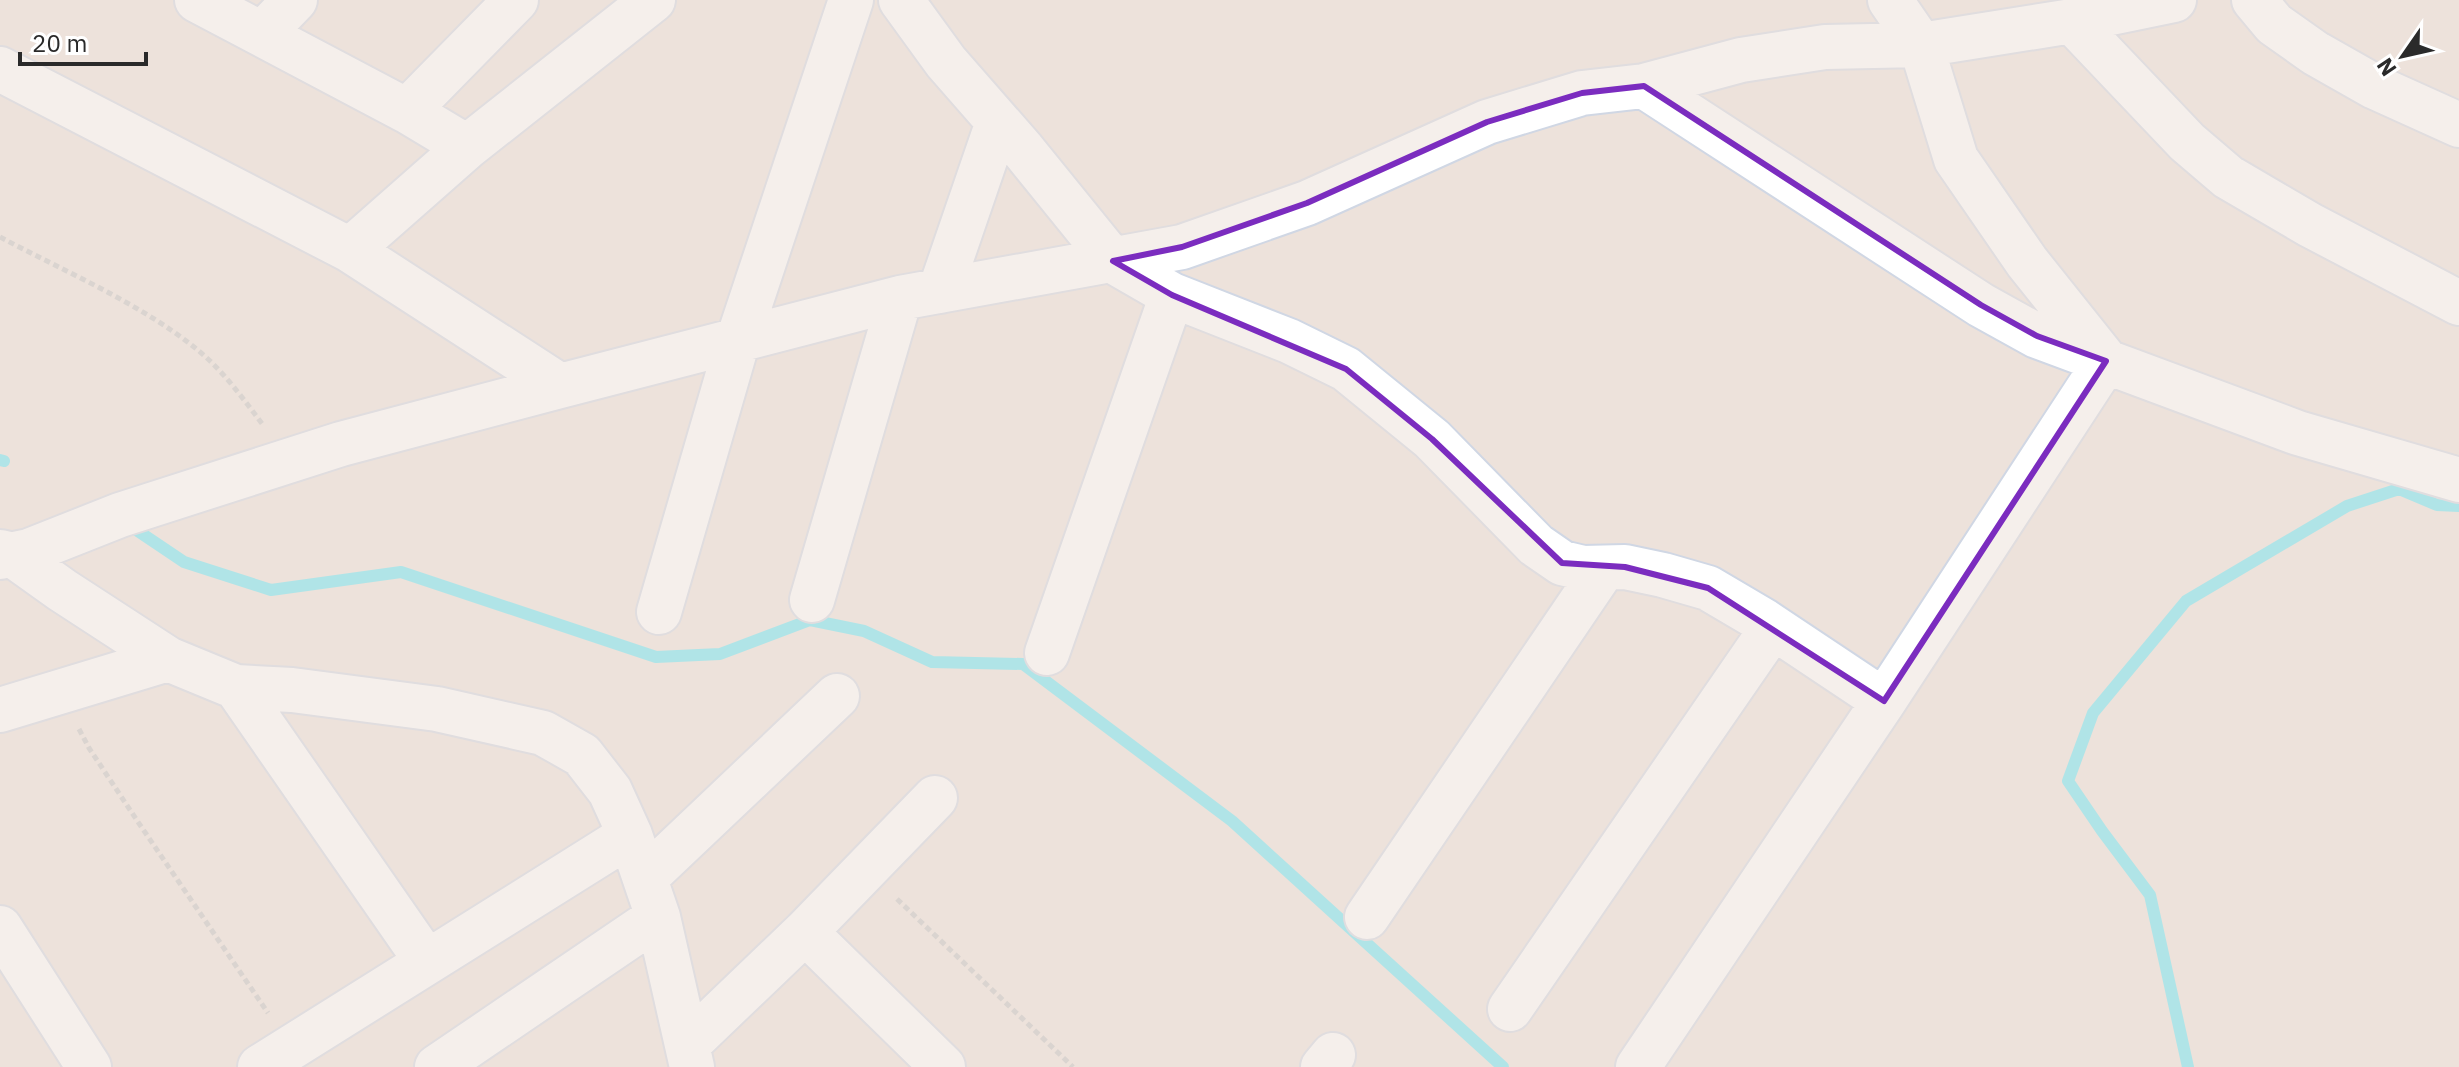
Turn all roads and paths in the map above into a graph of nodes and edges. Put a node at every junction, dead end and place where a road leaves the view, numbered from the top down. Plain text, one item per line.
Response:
1 (197, 0) edge
2 (295, 0) edge
3 (516, 0) edge
4 (653, 0) edge
5 (851, 0) edge
6 (901, 0) edge
7 (1890, 0) edge
8 (2174, 0) edge
9 (2254, 0) edge
10 (2072, 21) junction
11 (262, 34) junction
12 (1921, 45) junction
13 (0, 69) edge
14 (1644, 86) junction
15 (407, 111) junction
16 (998, 122) junction
17 (2459, 125) edge
18 (467, 147) junction
19 (0, 237) edge
20 (350, 250) junction
21 (1113, 261) junction
22 (920, 295) junction
23 (1172, 295) junction
24 (2459, 303) edge
25 (738, 340) junction
26 (2106, 361) junction
27 (560, 386) junction
28 (291, 461) junction
29 (2459, 480) edge
30 (10, 554) edge
31 (1604, 568) junction
32 (812, 600) dead end
33 (659, 612) dead end
34 (1773, 627) junction
35 (1047, 653) dead end
36 (168, 659) junction
37 (236, 687) junction
38 (60, 692) junction
39 (837, 696) dead end
40 (1884, 701) junction
41 (0, 710) edge
42 (935, 798) dead end
43 (630, 835) junction
44 (865, 870) junction
45 (651, 898) junction
46 (1367, 917) dead end
47 (0, 928) edge
48 (805, 932) junction
49 (427, 962) junction
50 (1510, 1009) dead end
51 (690, 1056) edge
52 (276, 1057) edge
53 (89, 1067) edge
54 (437, 1067) edge
55 (943, 1067) edge
56 (1073, 1067) edge
57 (1638, 1067) edge

1 - 11 street
2 - 11 street
3 - 15 street
4 - 18 street
5 - 25 street
6 - 16 street
7 - 12 street
8 - 10 street
9 - 17 street
10 - 12 street
10 - 24 street
11 - 15 street
12 - 14 street
12 - 26 street
13 - 20 street
14 - 21 street
14 - 26 street
15 - 18 street
16 - 21 street
16 - 22 street
18 - 20 street
19 - 28 path
20 - 27 street
21 - 22 street
21 - 23 street
22 - 25 street
22 - 32 street
23 - 31 street
23 - 35 street
25 - 27 street
25 - 33 street
26 - 29 street
26 - 40 street
27 - 28 street
28 - 30 street
30 - 36 street
31 - 34 street
31 - 46 street
34 - 40 street
34 - 50 street
36 - 37 street
36 - 38 street
37 - 43 street
37 - 49 street
38 - 41 street
38 - 52 path
39 - 45 street
40 - 57 street
42 - 44 street
43 - 45 street
43 - 49 street
44 - 48 street
44 - 56 path
45 - 51 street
45 - 54 street
47 - 53 street
48 - 51 street
48 - 55 street
49 - 52 street

